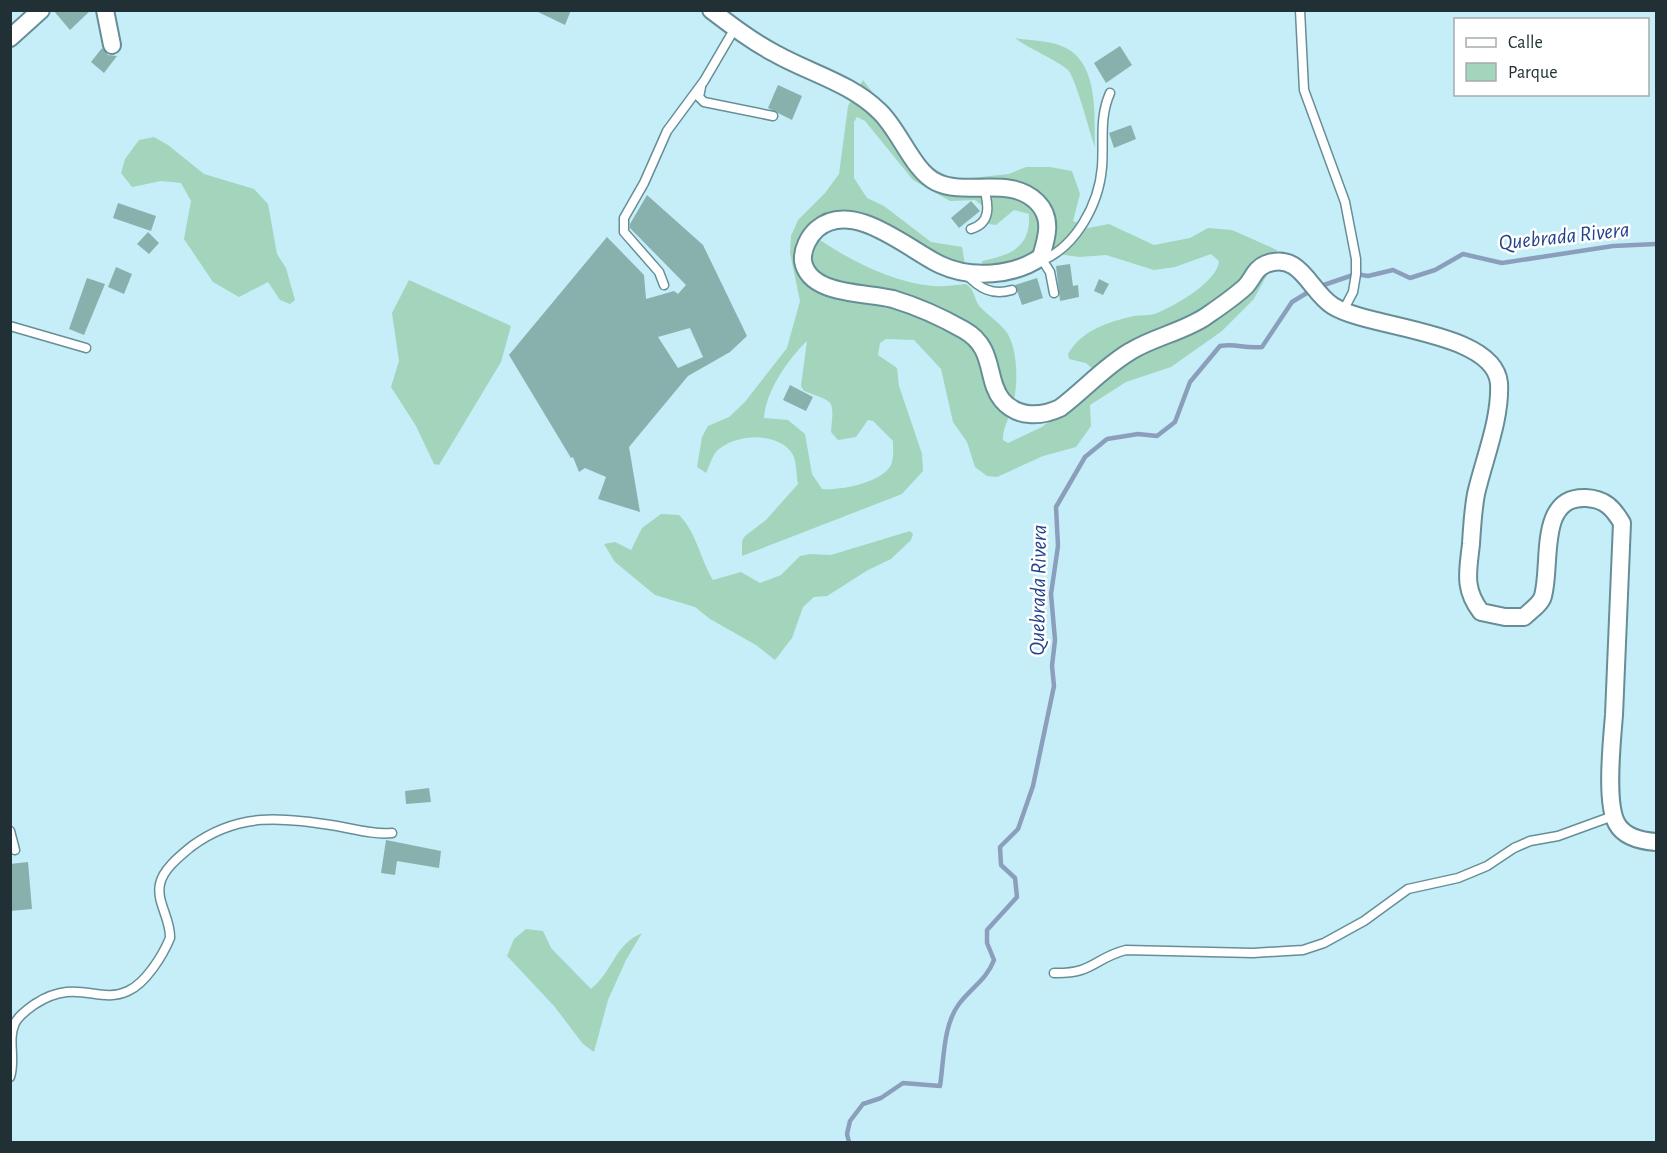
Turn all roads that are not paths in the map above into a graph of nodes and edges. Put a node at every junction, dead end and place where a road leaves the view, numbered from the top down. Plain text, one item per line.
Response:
1 (41, 10) edge
2 (105, 10) edge
3 (711, 10) edge
4 (1300, 10) edge
5 (735, 28) junction
6 (10, 38) edge
7 (112, 45) dead end
8 (704, 81) junction
9 (1110, 93) dead end
10 (773, 116) dead end
11 (984, 188) junction
12 (971, 229) dead end
13 (1036, 263) junction
14 (965, 274) junction
15 (664, 285) dead end
16 (1012, 290) dead end
17 (1054, 293) dead end
18 (1343, 311) junction
19 (10, 326) edge
20 (86, 348) dead end
21 (1613, 816) junction
22 (10, 831) edge
23 (392, 833) dead end
24 (1656, 842) edge
25 (15, 850) dead end
26 (1054, 973) dead end
27 (10, 1077) edge

1 - 6 street
2 - 7 street
3 - 5 street
4 - 18 lane
5 - 8 lane
5 - 11 street
8 - 10 lane
8 - 15 lane
9 - 13 lane
11 - 12 lane
11 - 13 street
13 - 14 street
13 - 17 lane
14 - 16 lane
14 - 18 street
18 - 21 street
19 - 20 lane
21 - 24 street
21 - 26 lane
22 - 25 lane
23 - 27 lane

